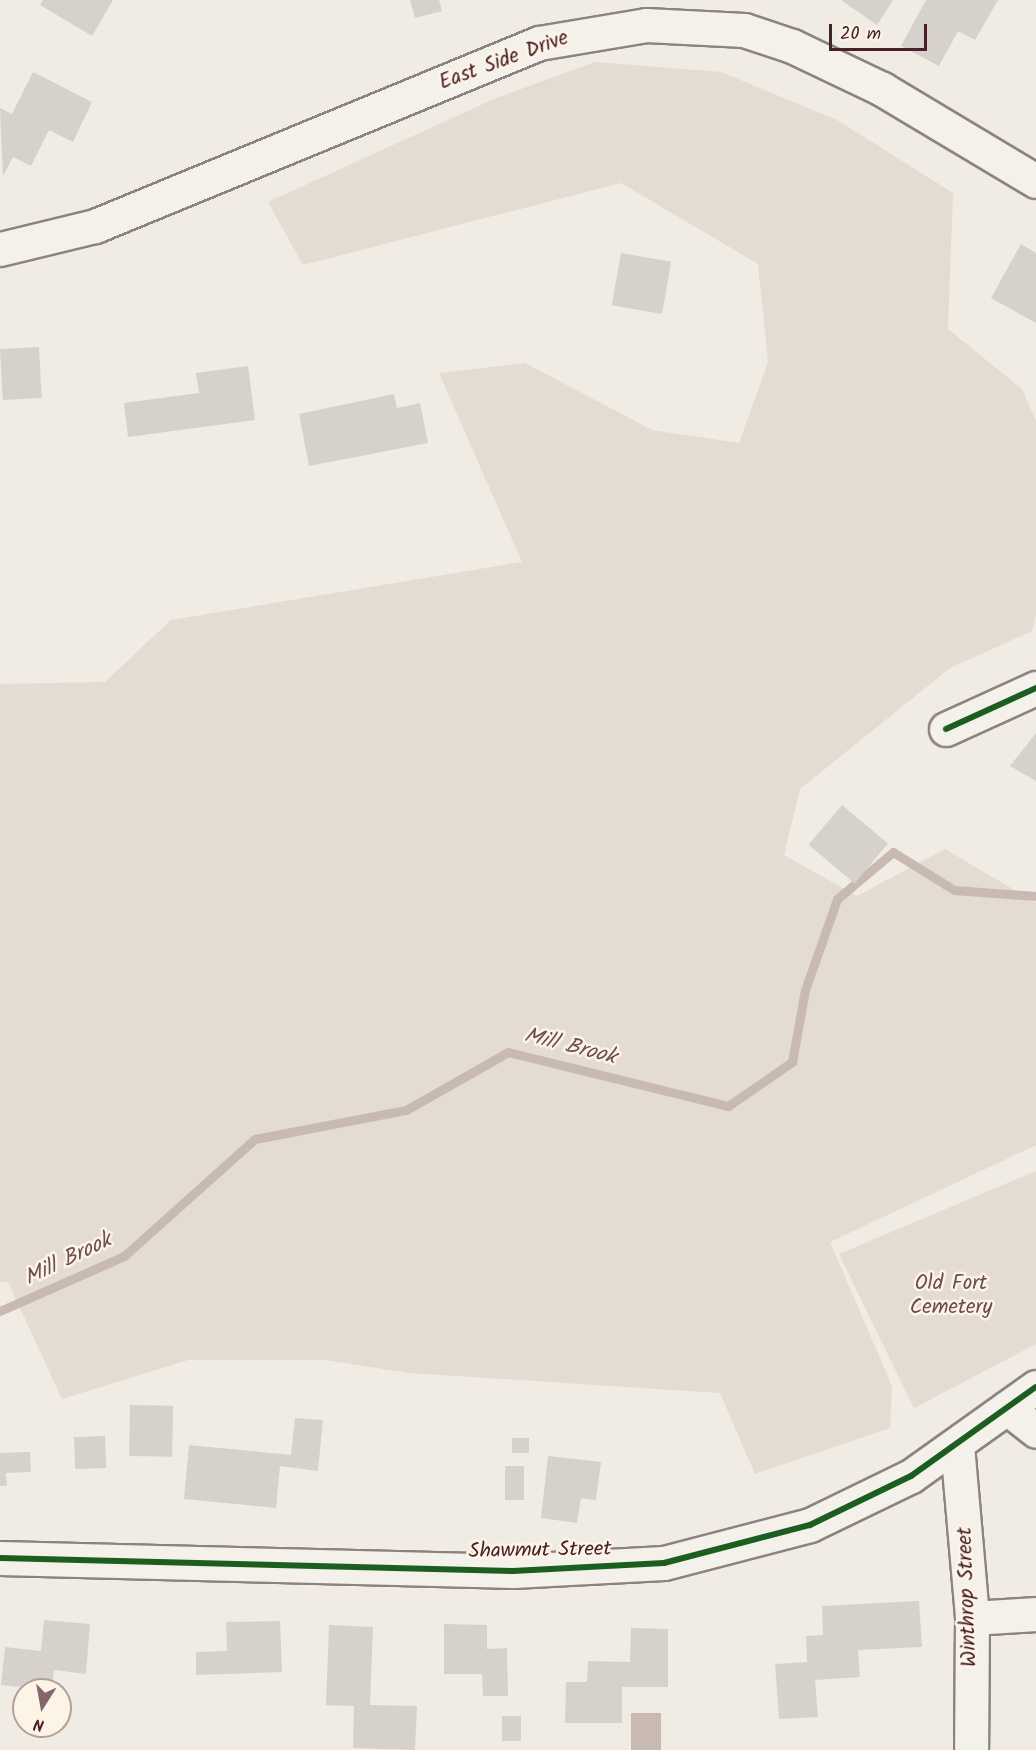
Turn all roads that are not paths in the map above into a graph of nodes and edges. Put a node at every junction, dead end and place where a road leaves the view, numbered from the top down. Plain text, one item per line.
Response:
1 (1036, 181) edge
2 (0, 249) edge
3 (1036, 688) edge
4 (946, 729) dead end
5 (1036, 1387) edge
6 (1007, 1408) junction
7 (1036, 1431) edge
8 (957, 1445) junction
9 (0, 1558) edge
10 (1036, 1614) edge
11 (972, 1618) junction
12 (971, 1750) edge

1 - 2 street, East Side Drive
3 - 4 street
5 - 6 street, Shawmut Street
6 - 7 street
6 - 8 street, Shawmut Street
8 - 9 street, Shawmut Street
8 - 11 street, Winthrop Street
10 - 11 street
11 - 12 street, Winthrop Street

